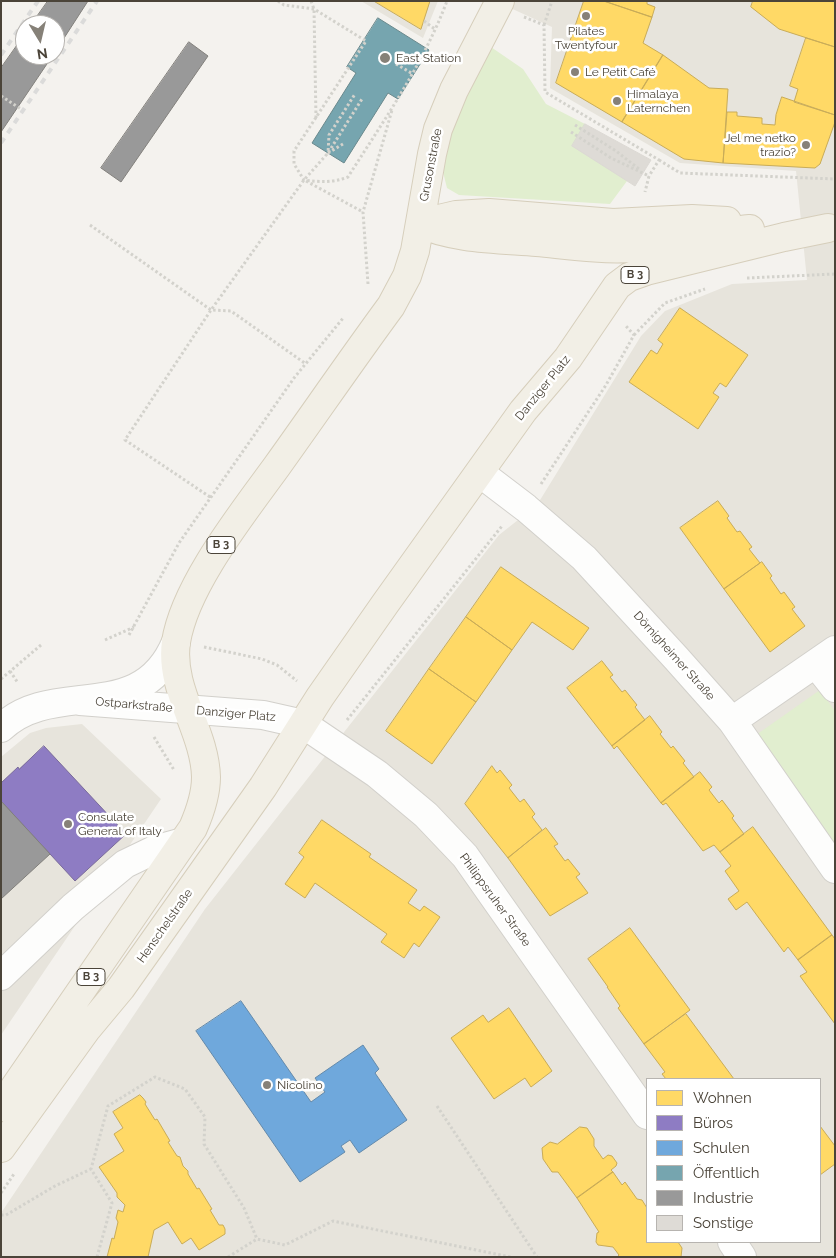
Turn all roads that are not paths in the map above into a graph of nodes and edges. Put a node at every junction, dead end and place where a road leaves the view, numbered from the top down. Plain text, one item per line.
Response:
1 (500, 1) edge
2 (420, 223) junction
3 (833, 228) edge
4 (480, 473) junction
5 (187, 644) junction
6 (825, 657) edge
7 (835, 688) edge
8 (311, 691) joint
9 (80, 701) junction
10 (188, 710) junction
11 (732, 721) junction
12 (303, 724) junction
13 (1, 728) edge
14 (183, 842) junction
15 (835, 869) edge
16 (1, 976) edge
17 (1, 1107) edge
18 (646, 1114) edge
19 (1, 1148) edge
20 (733, 1243) edge
21 (742, 1257) edge

1 - 2 main road, Grusonstraße / B 3
2 - 3 main road, Danziger Platz
2 - 5 main road, Danziger Platz / B 3
3 - 4 main road, Danziger Platz / B 3
4 - 8 main road, Danziger Platz / B 3
4 - 11 street, Dörnigheimer Straße
5 - 9 street, Ostparkstraße
5 - 10 main road, Danziger Platz / B 3
6 - 7 street
6 - 11 street
8 - 12 main road, Henschelstraße / B 3
9 - 10 street, Ostparkstraße
9 - 13 street, Ostparkstraße
10 - 12 street, Danziger Platz
10 - 14 main road, B 3
11 - 15 street, Dörnigheimer Straße
12 - 18 street, Philippsruher Straße
12 - 19 main road, Henschelstraße / B 3
14 - 16 street
14 - 17 main road, B 3
20 - 21 street

